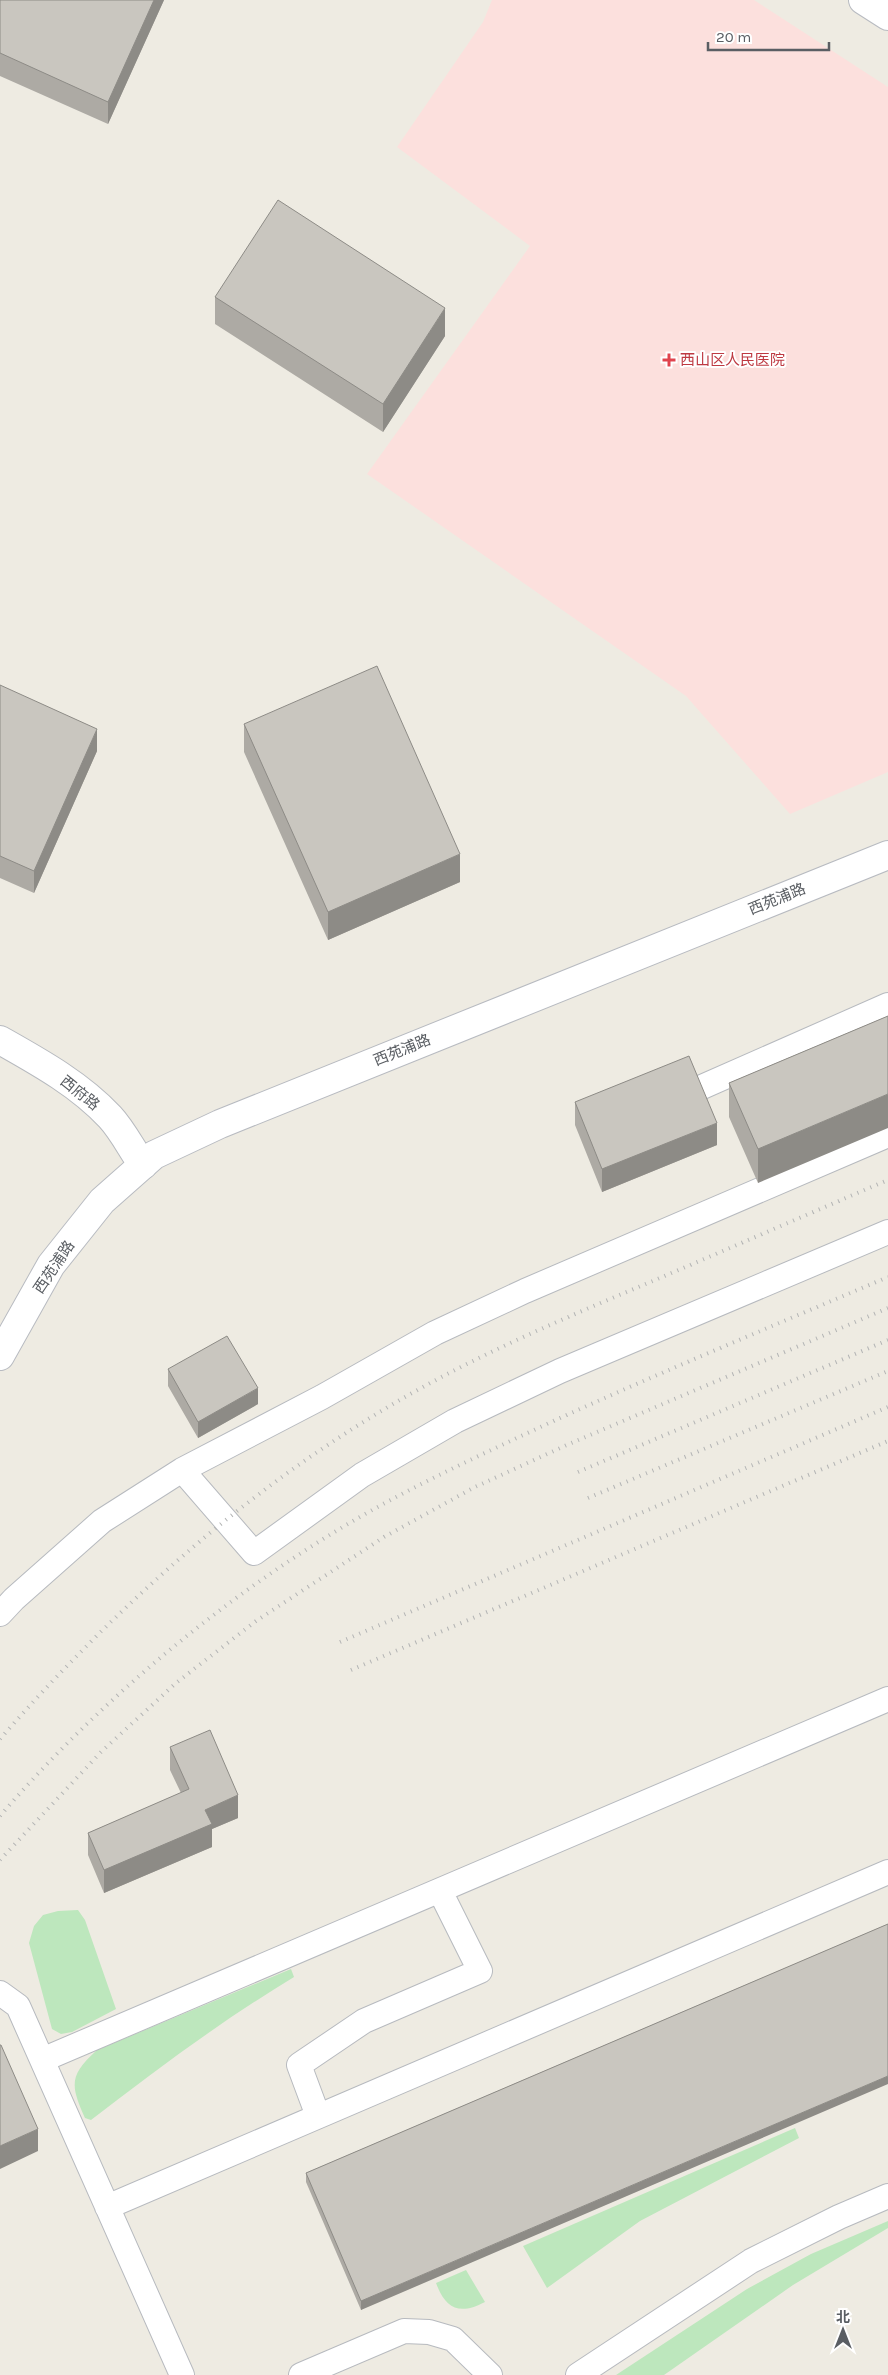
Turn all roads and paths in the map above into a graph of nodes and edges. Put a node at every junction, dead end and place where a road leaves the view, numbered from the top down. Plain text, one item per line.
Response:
1 (863, 0) edge
2 (888, 16) edge
3 (888, 854) edge
4 (888, 1005) edge
5 (0, 1040) edge
6 (702, 1087) edge
7 (888, 1135) edge
8 (143, 1165) junction
9 (888, 1232) edge
10 (0, 1356) edge
11 (182, 1470) junction
12 (0, 1614) edge
13 (888, 1699) edge
14 (888, 1872) edge
15 (440, 1891) junction
16 (0, 1993) edge
17 (42, 2060) junction
18 (318, 2116) junction
19 (888, 2196) edge
20 (107, 2207) junction
21 (182, 2375) edge
22 (301, 2375) edge
23 (490, 2375) edge
24 (578, 2375) edge

1 - 2 street
3 - 8 street, 西苑浦路
4 - 6 lane
5 - 8 street, 西府路
7 - 11 lane
8 - 10 street, 西苑浦路
9 - 11 lane
11 - 12 lane
13 - 15 lane
14 - 18 lane
15 - 17 lane
15 - 18 lane
16 - 17 lane
17 - 20 lane
18 - 20 lane
19 - 24 lane
20 - 21 lane
22 - 23 lane

